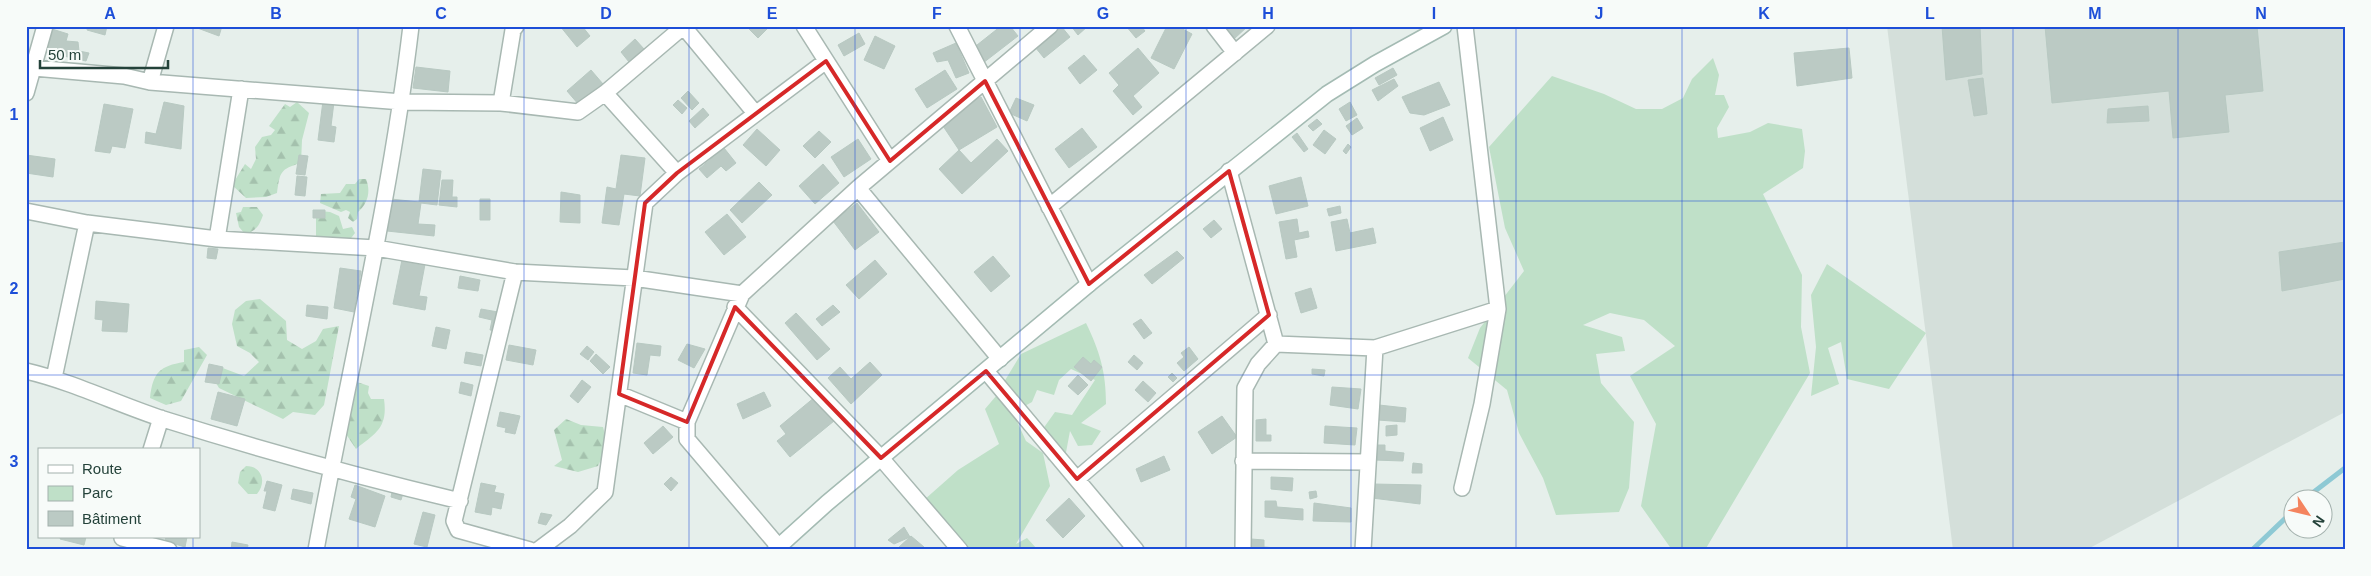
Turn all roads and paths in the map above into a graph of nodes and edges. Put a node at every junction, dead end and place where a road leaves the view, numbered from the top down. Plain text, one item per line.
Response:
1 (46, 26) edge
2 (166, 26) edge
3 (411, 26) edge
4 (684, 26) edge
5 (804, 26) edge
6 (957, 26) edge
7 (1050, 26) edge
8 (1214, 26) edge
9 (1267, 26) edge
10 (1444, 26) edge
11 (1465, 26) edge
12 (511, 27) edge
13 (1236, 53) junction
14 (826, 61) junction
15 (34, 68) junction
16 (985, 81) junction
17 (150, 82) junction
18 (241, 89) junction
19 (26, 93) edge
20 (604, 93) junction
21 (402, 102) junction
22 (501, 103) junction
23 (755, 113) junction
24 (890, 161) junction
25 (1228, 171) junction
26 (677, 173) junction
27 (858, 188) junction
28 (1050, 207) junction
29 (26, 211) edge
30 (87, 223) junction
31 (217, 239) junction
32 (376, 248) junction
33 (514, 272) junction
34 (634, 278) junction
35 (1089, 284) junction
36 (739, 300) junction
37 (1498, 310) junction
38 (1269, 315) junction
39 (1276, 344) junction
40 (1374, 348) junction
41 (1000, 358) junction
42 (986, 370) junction
43 (26, 371) edge
44 (54, 378) junction
45 (620, 394) junction
46 (161, 418) junction
47 (687, 422) junction
48 (152, 448) edge
49 (881, 458) junction
50 (1243, 461) junction
51 (1368, 462) junction
52 (331, 470) junction
53 (1077, 479) junction
54 (1462, 488) dead end
55 (460, 501) junction
56 (122, 538) edge
57 (777, 548) edge
58 (118, 550) edge
59 (169, 550) edge
60 (316, 550) edge
61 (530, 550) edge
62 (538, 550) edge
63 (960, 550) edge
64 (1136, 550) edge
65 (1243, 550) edge
66 (1363, 550) edge

1 - 15 street
2 - 17 street
3 - 21 street
4 - 20 street
4 - 23 street
5 - 14 street
6 - 16 street
7 - 16 street
8 - 13 street
9 - 13 street
10 - 25 street
11 - 37 street
12 - 22 street
13 - 28 street
14 - 23 street
14 - 24 street
15 - 17 street
15 - 19 street
16 - 24 street
16 - 28 street
17 - 18 street
18 - 21 street
18 - 31 street
20 - 22 street
20 - 26 street
21 - 22 street
21 - 32 street
23 - 26 street
24 - 27 street
25 - 35 street
25 - 38 street
26 - 34 street
27 - 36 street
27 - 41 street
28 - 35 street
29 - 30 street
30 - 31 street
30 - 44 street
31 - 32 street
32 - 33 street
32 - 52 street
33 - 34 street
33 - 55 street
34 - 36 street
34 - 45 street
35 - 41 street
36 - 47 street
36 - 49 street
37 - 40 street
37 - 54 street
38 - 39 street
38 - 53 street
39 - 40 street
39 - 50 street
40 - 51 street
41 - 42 street
42 - 49 street
42 - 53 street
43 - 44 street
44 - 46 street
45 - 47 street
45 - 62 street
46 - 48 street
46 - 52 street
47 - 57 street
49 - 57 street
49 - 63 street
50 - 51 street
50 - 65 street
51 - 66 street
52 - 55 street
52 - 60 street
53 - 64 street
55 - 61 street
56 - 58 street
56 - 59 street

